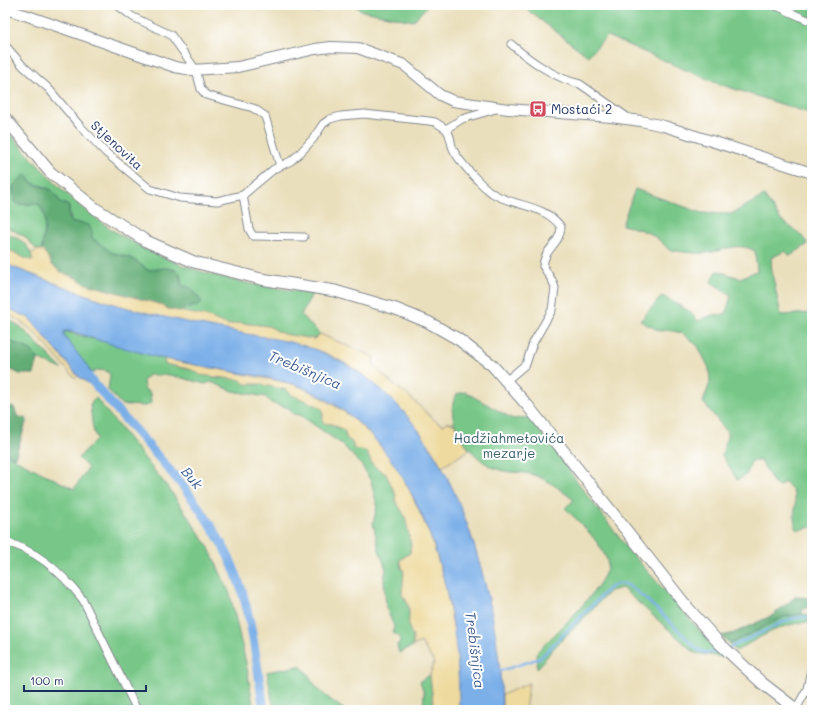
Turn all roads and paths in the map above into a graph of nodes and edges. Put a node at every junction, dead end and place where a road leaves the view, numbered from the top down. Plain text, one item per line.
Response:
1 (117, 5) edge
2 (774, 5) edge
3 (5, 9) edge
4 (812, 22) edge
5 (511, 44) dead end
6 (5, 45) edge
7 (196, 70) junction
8 (498, 108) junction
9 (5, 118) edge
10 (630, 120) junction
11 (446, 129) junction
12 (280, 166) junction
13 (812, 173) edge
14 (243, 195) junction
15 (304, 236) dead end
16 (506, 381) junction
17 (5, 542) edge
18 (812, 665) edge
19 (137, 710) edge
20 (797, 710) edge

1 - 7 street
2 - 4 street
3 - 7 street
5 - 10 street
6 - 14 street, Stjenovita
7 - 8 street
7 - 12 street
8 - 10 street
8 - 11 street
9 - 16 main road
10 - 13 street
11 - 12 street, Stjenovita
11 - 16 street
12 - 14 street, Stjenovita
14 - 15 street
16 - 20 main road
17 - 19 street
18 - 20 street

